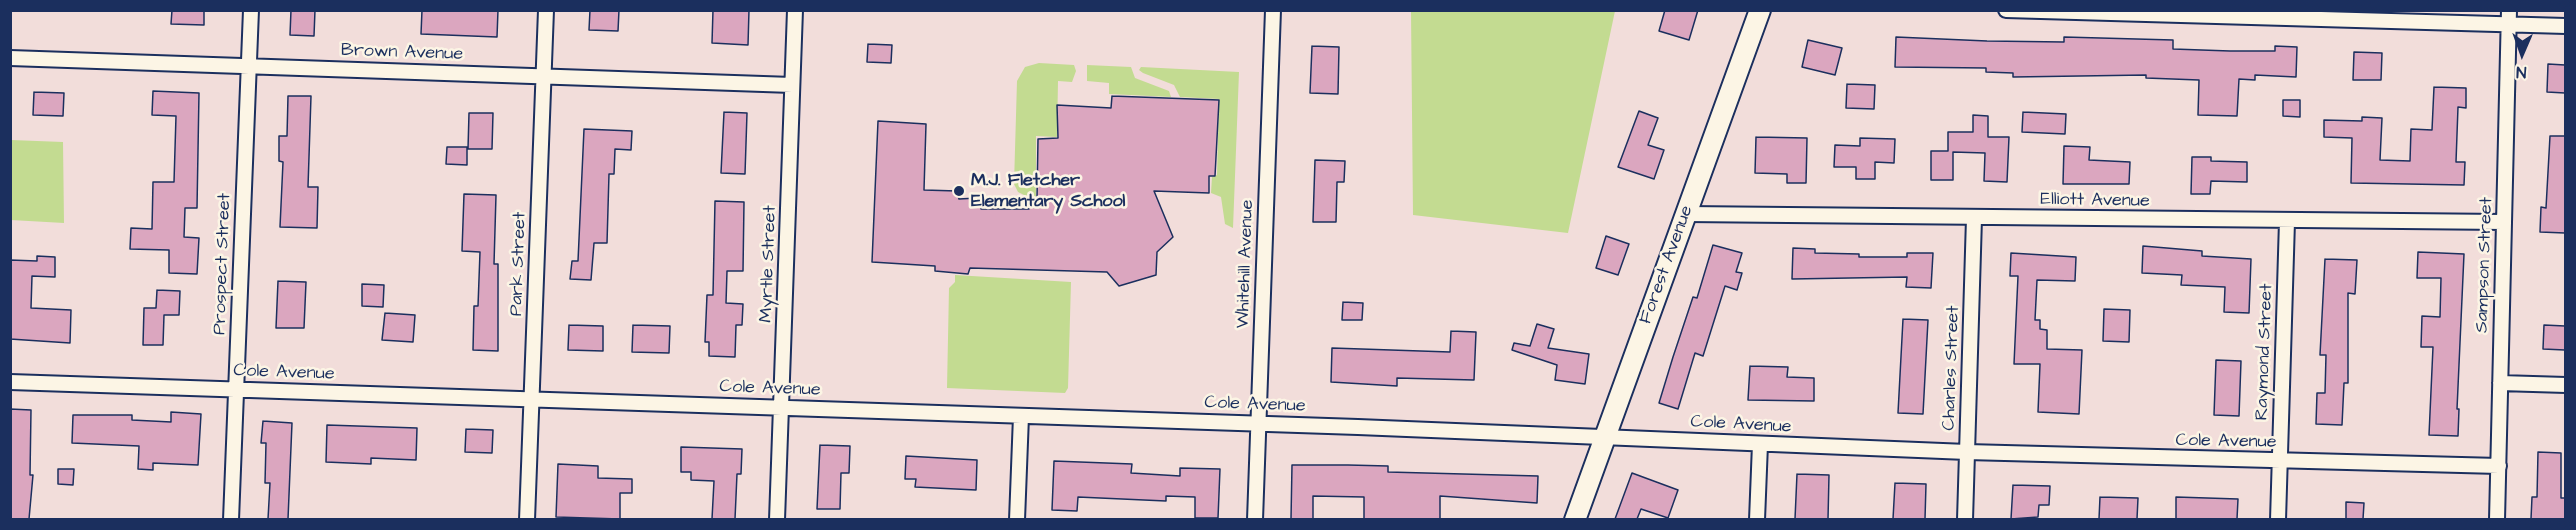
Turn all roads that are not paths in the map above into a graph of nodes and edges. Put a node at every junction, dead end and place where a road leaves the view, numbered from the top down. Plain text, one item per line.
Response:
1 (251, 10) edge
2 (546, 10) edge
3 (795, 10) edge
4 (1273, 10) edge
5 (1760, 10) edge
6 (2006, 10) edge
7 (2202, 13) edge
8 (2509, 17) edge
9 (2565, 26) edge
10 (10, 58) edge
11 (249, 65) junction
12 (544, 76) junction
13 (792, 85) junction
14 (1686, 214) junction
15 (1974, 218) junction
16 (2287, 221) junction
17 (2504, 222) junction
18 (10, 382) edge
19 (2500, 383) junction
20 (2565, 385) edge
21 (236, 389) junction
22 (532, 400) junction
23 (781, 408) junction
24 (1021, 416) junction
25 (1259, 423) junction
26 (1604, 436) junction
27 (1760, 444) junction
28 (1967, 452) junction
29 (2280, 461) junction
30 (2499, 466) junction
31 (231, 519) edge
32 (527, 519) edge
33 (777, 519) edge
34 (1017, 519) edge
35 (1255, 519) edge
36 (1575, 519) edge
37 (1757, 519) edge
38 (1965, 519) edge
39 (2278, 519) edge
40 (2497, 519) edge

1 - 11 street, Prospect Street
2 - 12 street, Park Street
3 - 13 street, Myrtle Street
4 - 25 street, Whitehill Avenue
5 - 14 main road, Forest Avenue
6 - 7 street
7 - 8 street
8 - 9 street
8 - 17 street, Sampson Street
10 - 11 street, Brown Avenue
11 - 12 street, Brown Avenue
11 - 21 street, Prospect Street
12 - 13 street, Brown Avenue
12 - 22 street, Park Street
13 - 23 street, Myrtle Street
14 - 15 street, Elliott Avenue
14 - 26 main road, Forest Avenue
15 - 16 street, Elliott Avenue
15 - 28 street, Charles Street
16 - 17 street, Elliott Avenue
16 - 29 street, Raymond Street
17 - 19 street, Sampson Street
18 - 21 street, Cole Avenue
19 - 20 street
19 - 30 street, Sampson Street
21 - 22 street, Cole Avenue
21 - 31 street, Prospect Street
22 - 23 street, Cole Avenue
22 - 32 street, Park Street
23 - 24 street, Cole Avenue
23 - 33 street, Myrtle Street
24 - 25 street, Cole Avenue
24 - 34 street
25 - 26 street, Cole Avenue
25 - 35 street, Whitehill Avenue
26 - 27 street, Cole Avenue
26 - 36 main road, Forest Avenue
27 - 28 street, Cole Avenue
27 - 37 street
28 - 29 street, Cole Avenue
28 - 38 street, Charles Street
29 - 30 street, Cole Avenue
29 - 39 street, Raymond Street
30 - 40 street, Sampson Street

